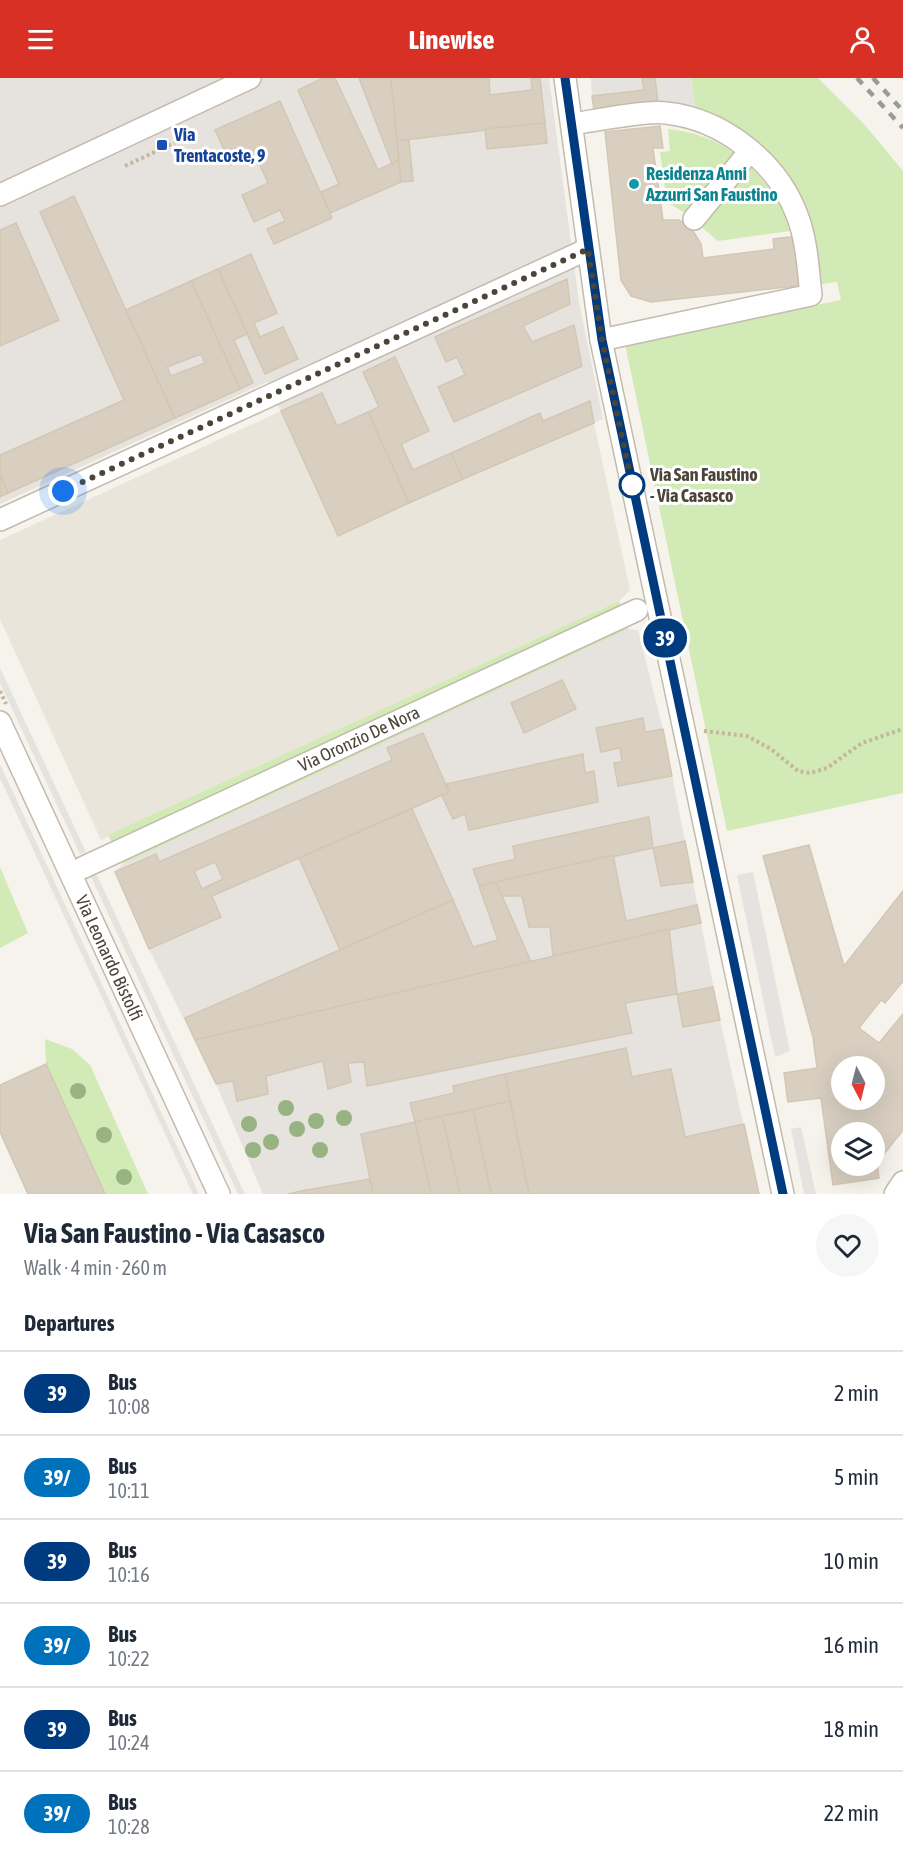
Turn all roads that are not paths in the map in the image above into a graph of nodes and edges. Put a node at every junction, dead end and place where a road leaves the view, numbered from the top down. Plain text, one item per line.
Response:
1 (250, 78) edge
2 (565, 78) edge
3 (572, 124) junction
4 (750, 151) junction
5 (0, 195) edge
6 (694, 219) dead end
7 (588, 249) junction
8 (602, 340) junction
9 (0, 520) edge
10 (637, 610) dead end
11 (0, 722) edge
12 (82, 868) dead end
13 (903, 1182) edge
14 (219, 1194) edge
15 (783, 1194) edge
16 (895, 1194) edge

1 - 5 street
2 - 3 street
3 - 4 street
3 - 7 street
4 - 6 street
4 - 8 street
7 - 8 street
7 - 9 street
8 - 15 street
10 - 12 street, Via Oronzio De Nora
11 - 14 street, Via Leonardo Bistolfi
13 - 16 street

